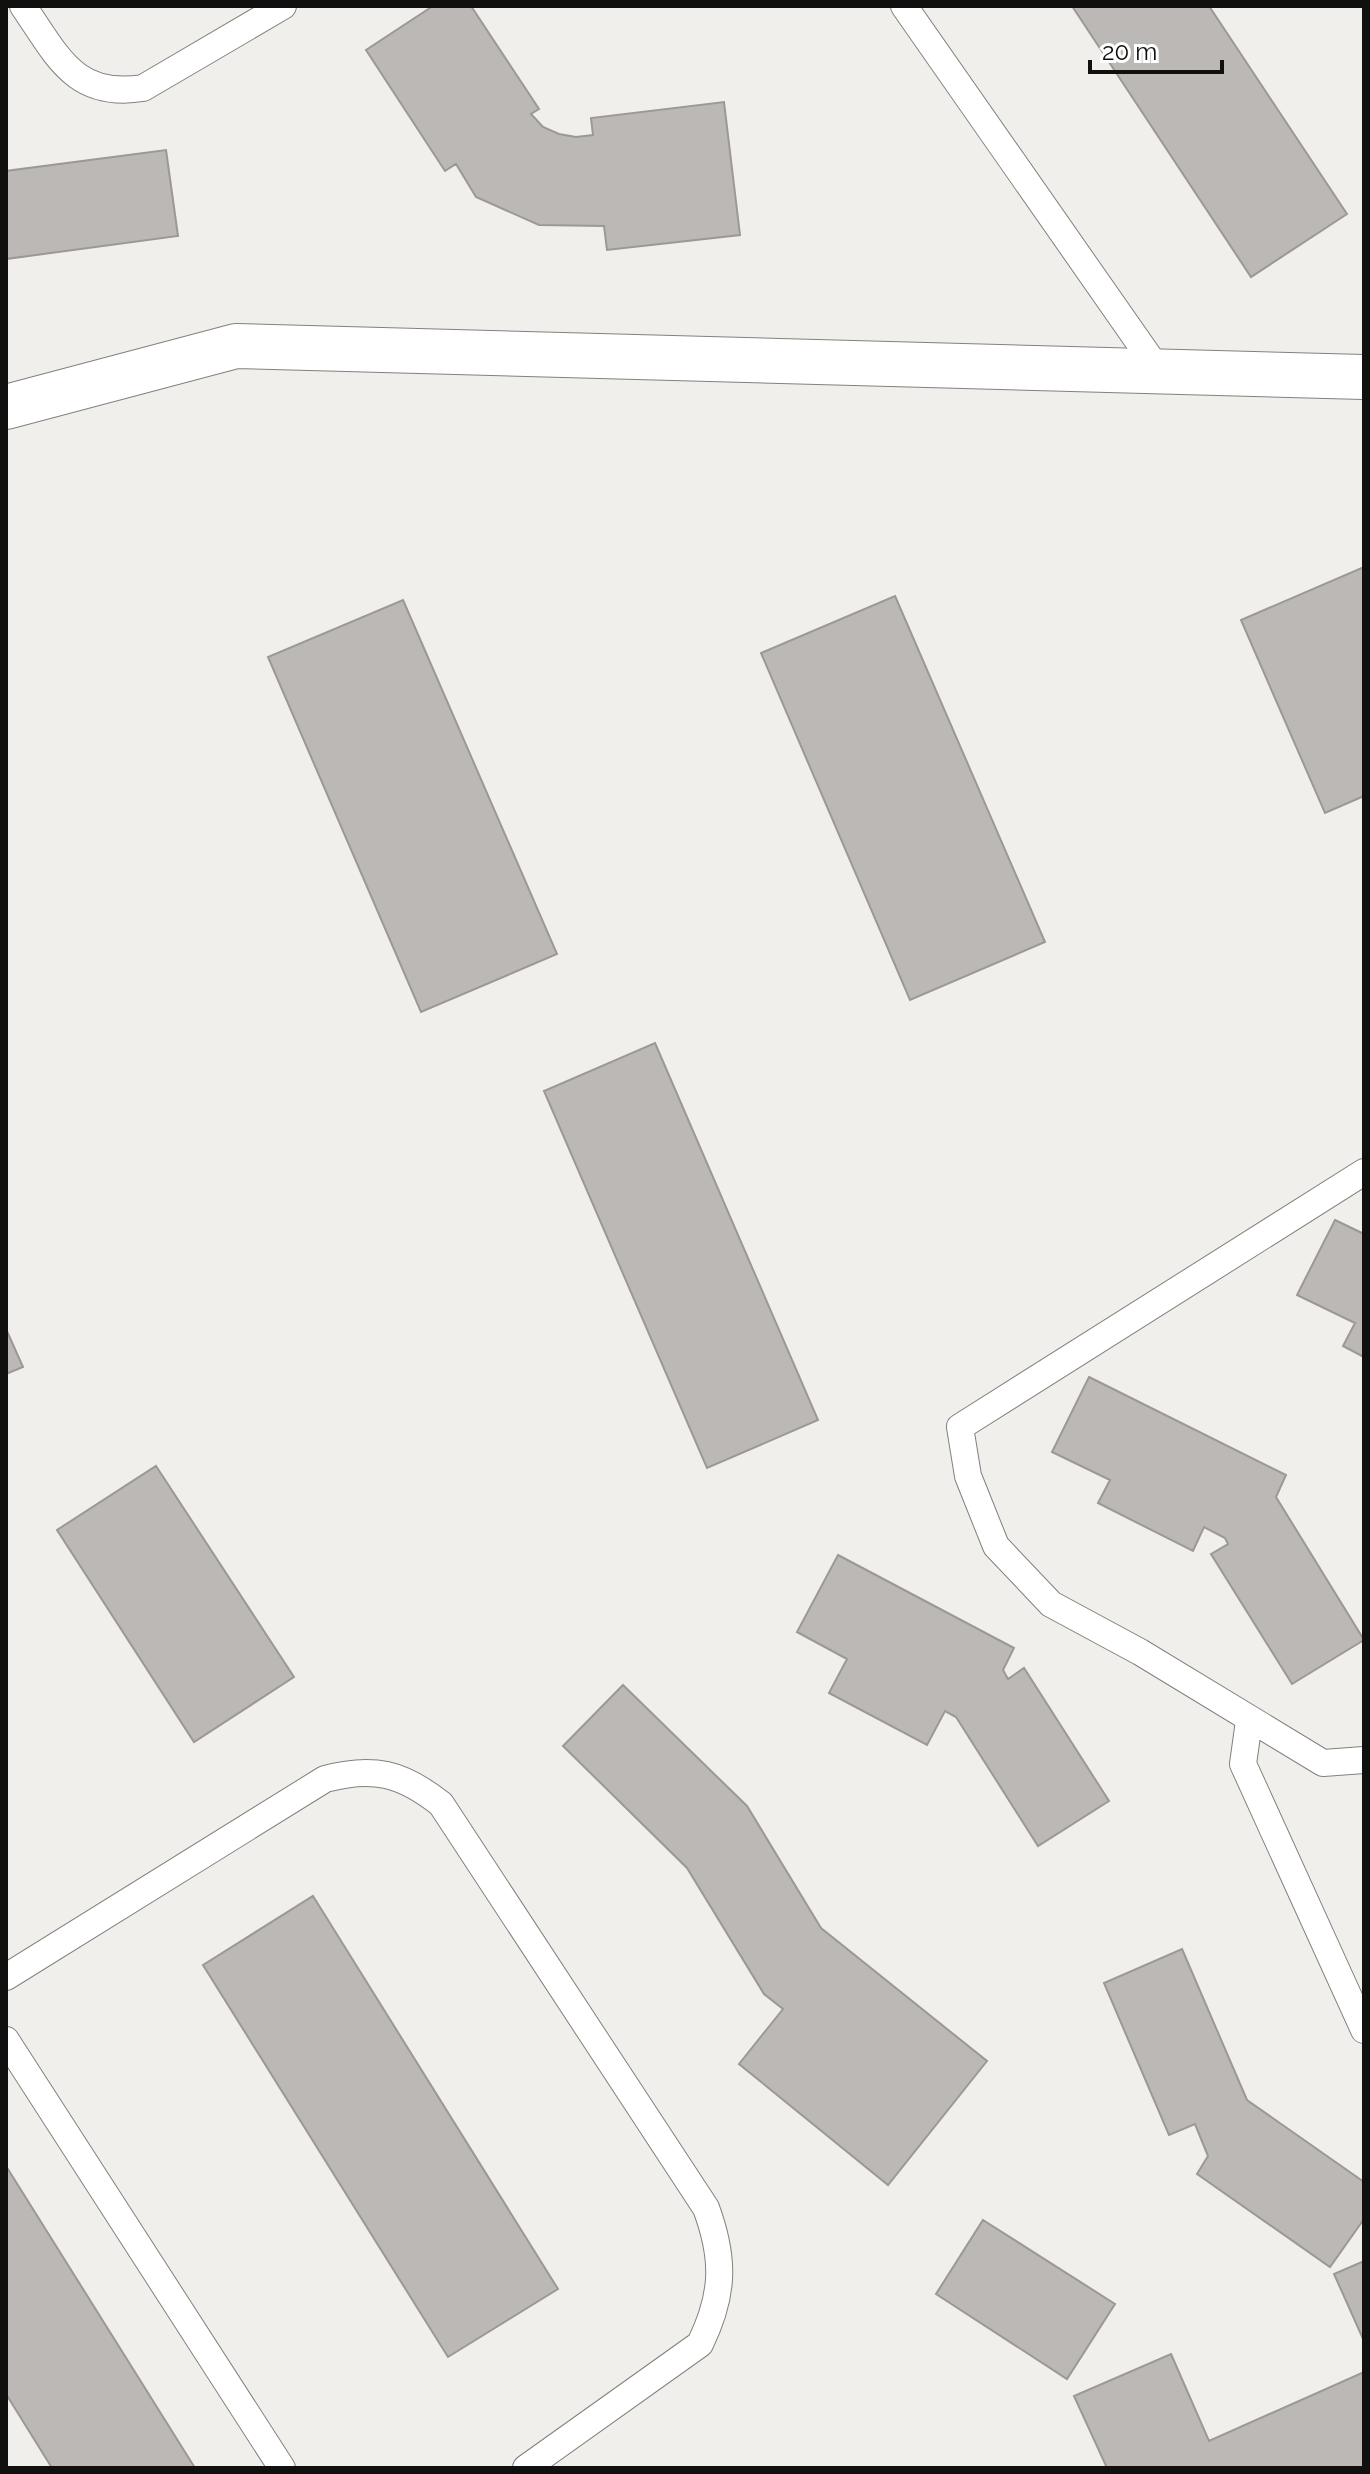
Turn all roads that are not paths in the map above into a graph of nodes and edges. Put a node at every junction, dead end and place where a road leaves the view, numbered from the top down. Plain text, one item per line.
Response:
1 (23, 6) edge
2 (283, 6) edge
3 (904, 6) edge
4 (1159, 371) junction
5 (1364, 377) edge
6 (6, 407) edge
7 (1364, 1172) edge
8 (1249, 1721) junction
9 (1364, 1760) edge
10 (6, 1977) edge
11 (1364, 2030) edge
12 (6, 2040) edge
13 (282, 2468) edge
14 (526, 2468) edge

1 - 2 lane
3 - 4 lane
4 - 5 street
4 - 6 street
7 - 8 lane
8 - 9 lane
8 - 11 lane
10 - 14 lane
12 - 13 lane

